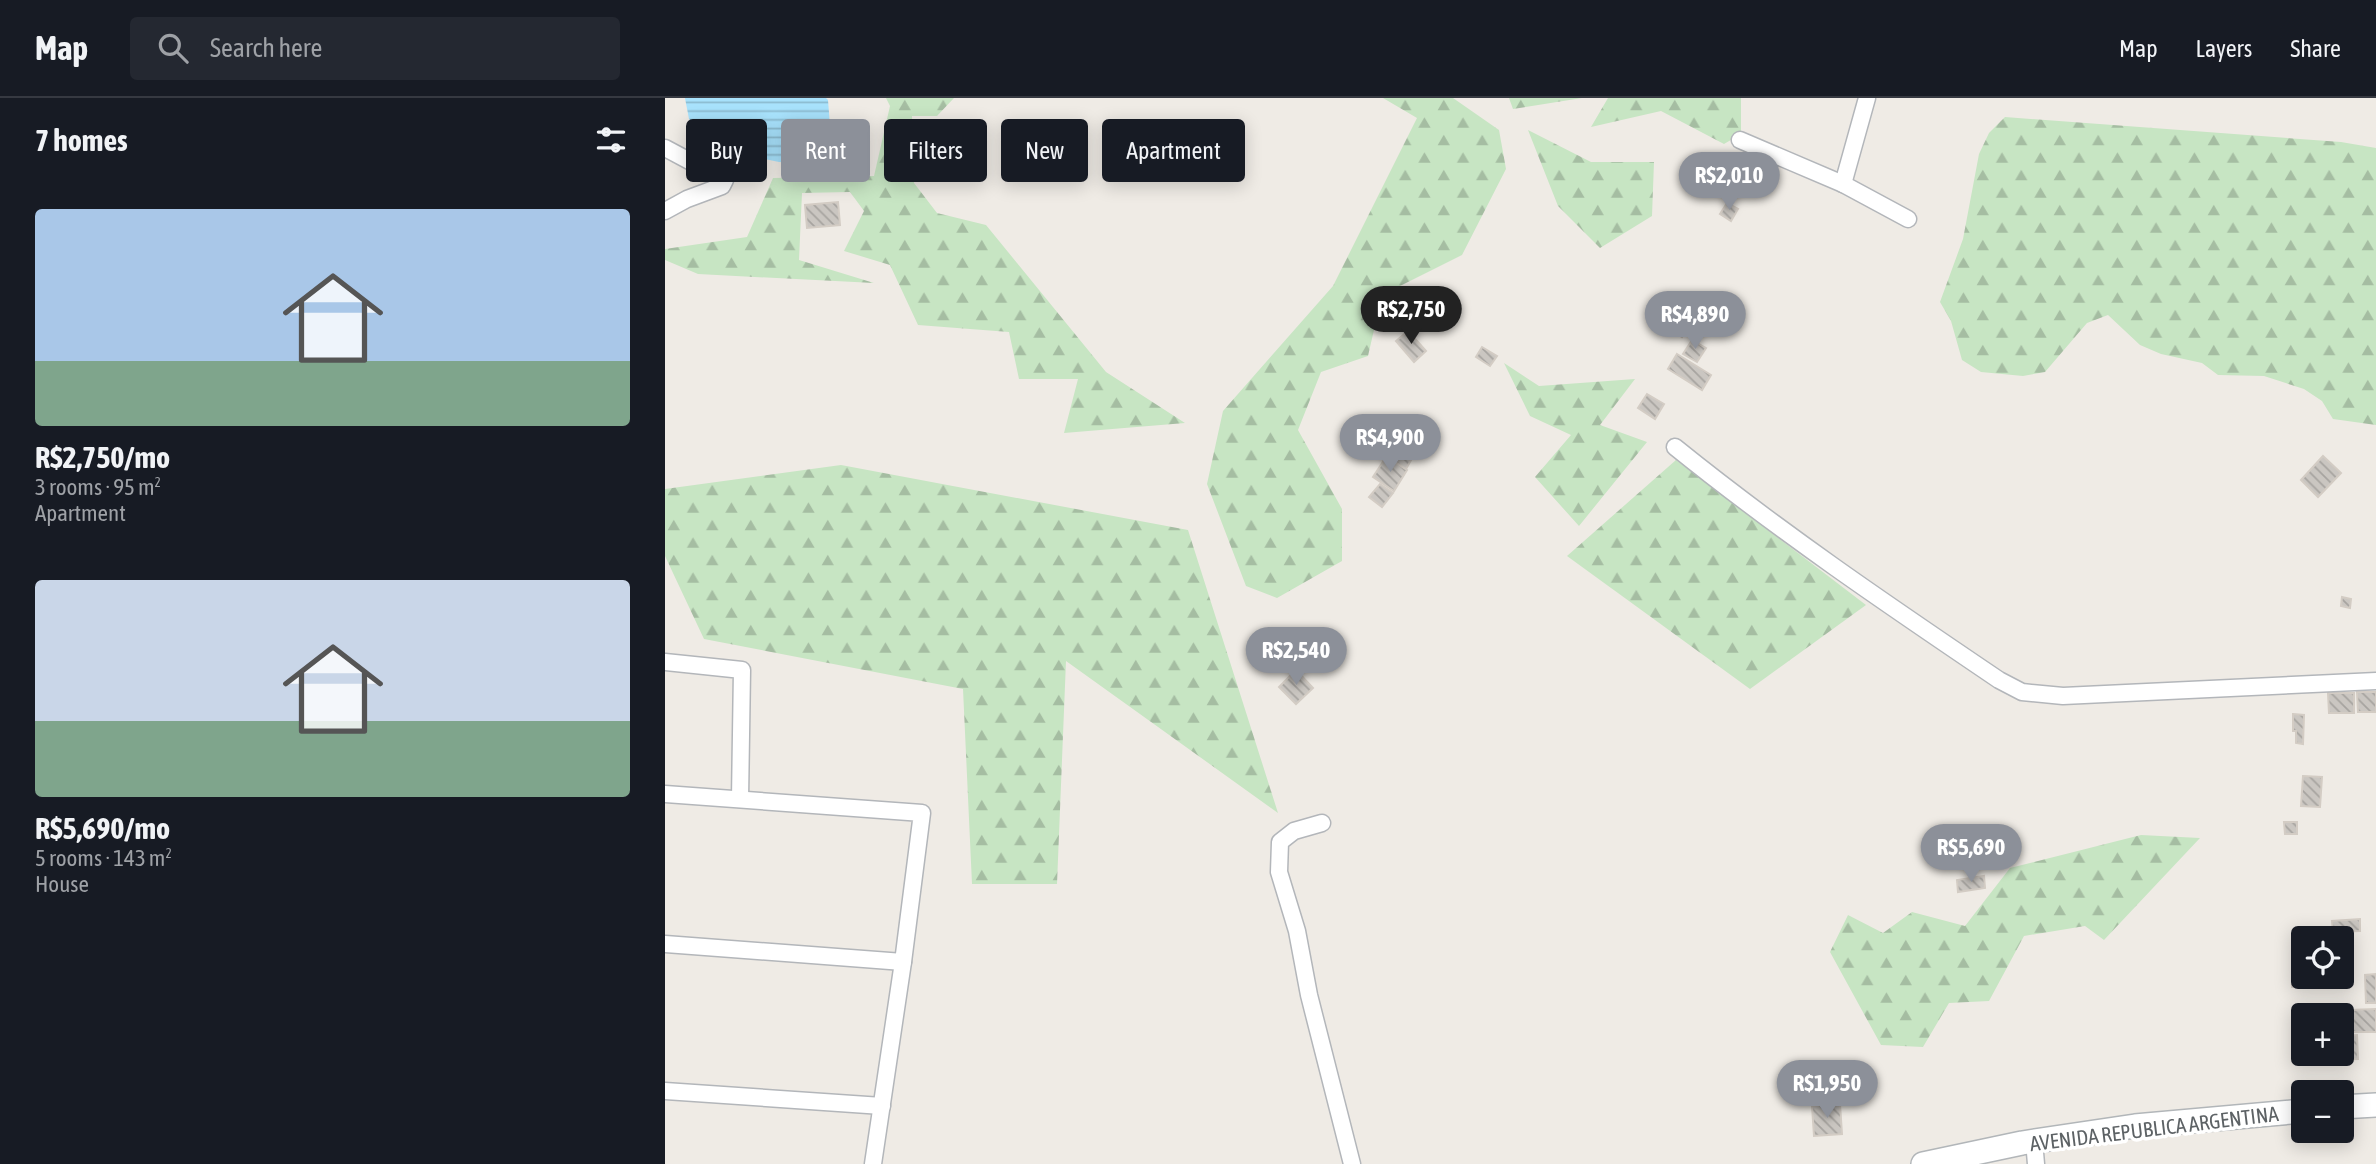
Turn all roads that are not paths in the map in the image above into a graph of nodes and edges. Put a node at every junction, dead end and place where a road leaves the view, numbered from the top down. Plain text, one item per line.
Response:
1 (1867, 98) edge
2 (1740, 140) dead end
3 (665, 148) edge
4 (1843, 184) junction
5 (665, 211) edge
6 (1908, 219) dead end
7 (1675, 447) dead end
8 (665, 662) edge
9 (2376, 681) edge
10 (665, 794) edge
11 (740, 799) junction
12 (1322, 822) dead end
13 (665, 944) edge
14 (903, 962) junction
15 (665, 1091) edge
16 (2376, 1105) edge
17 (882, 1106) junction
18 (2354, 1106) edge
19 (2291, 1112) edge
20 (2035, 1153) edge
21 (873, 1164) edge
22 (1352, 1164) edge
23 (1923, 1164) edge

1 - 4 street
2 - 4 street
3 - 5 street
4 - 6 street
7 - 9 street
8 - 11 street
10 - 11 street
11 - 14 street
12 - 22 street
13 - 14 street
14 - 17 street
15 - 17 street
16 - 18 street
17 - 21 street
19 - 20 street, AVENIDA REPUBLICA ARGENTINA
20 - 23 street, AVENIDA REPUBLICA ARGENTINA

